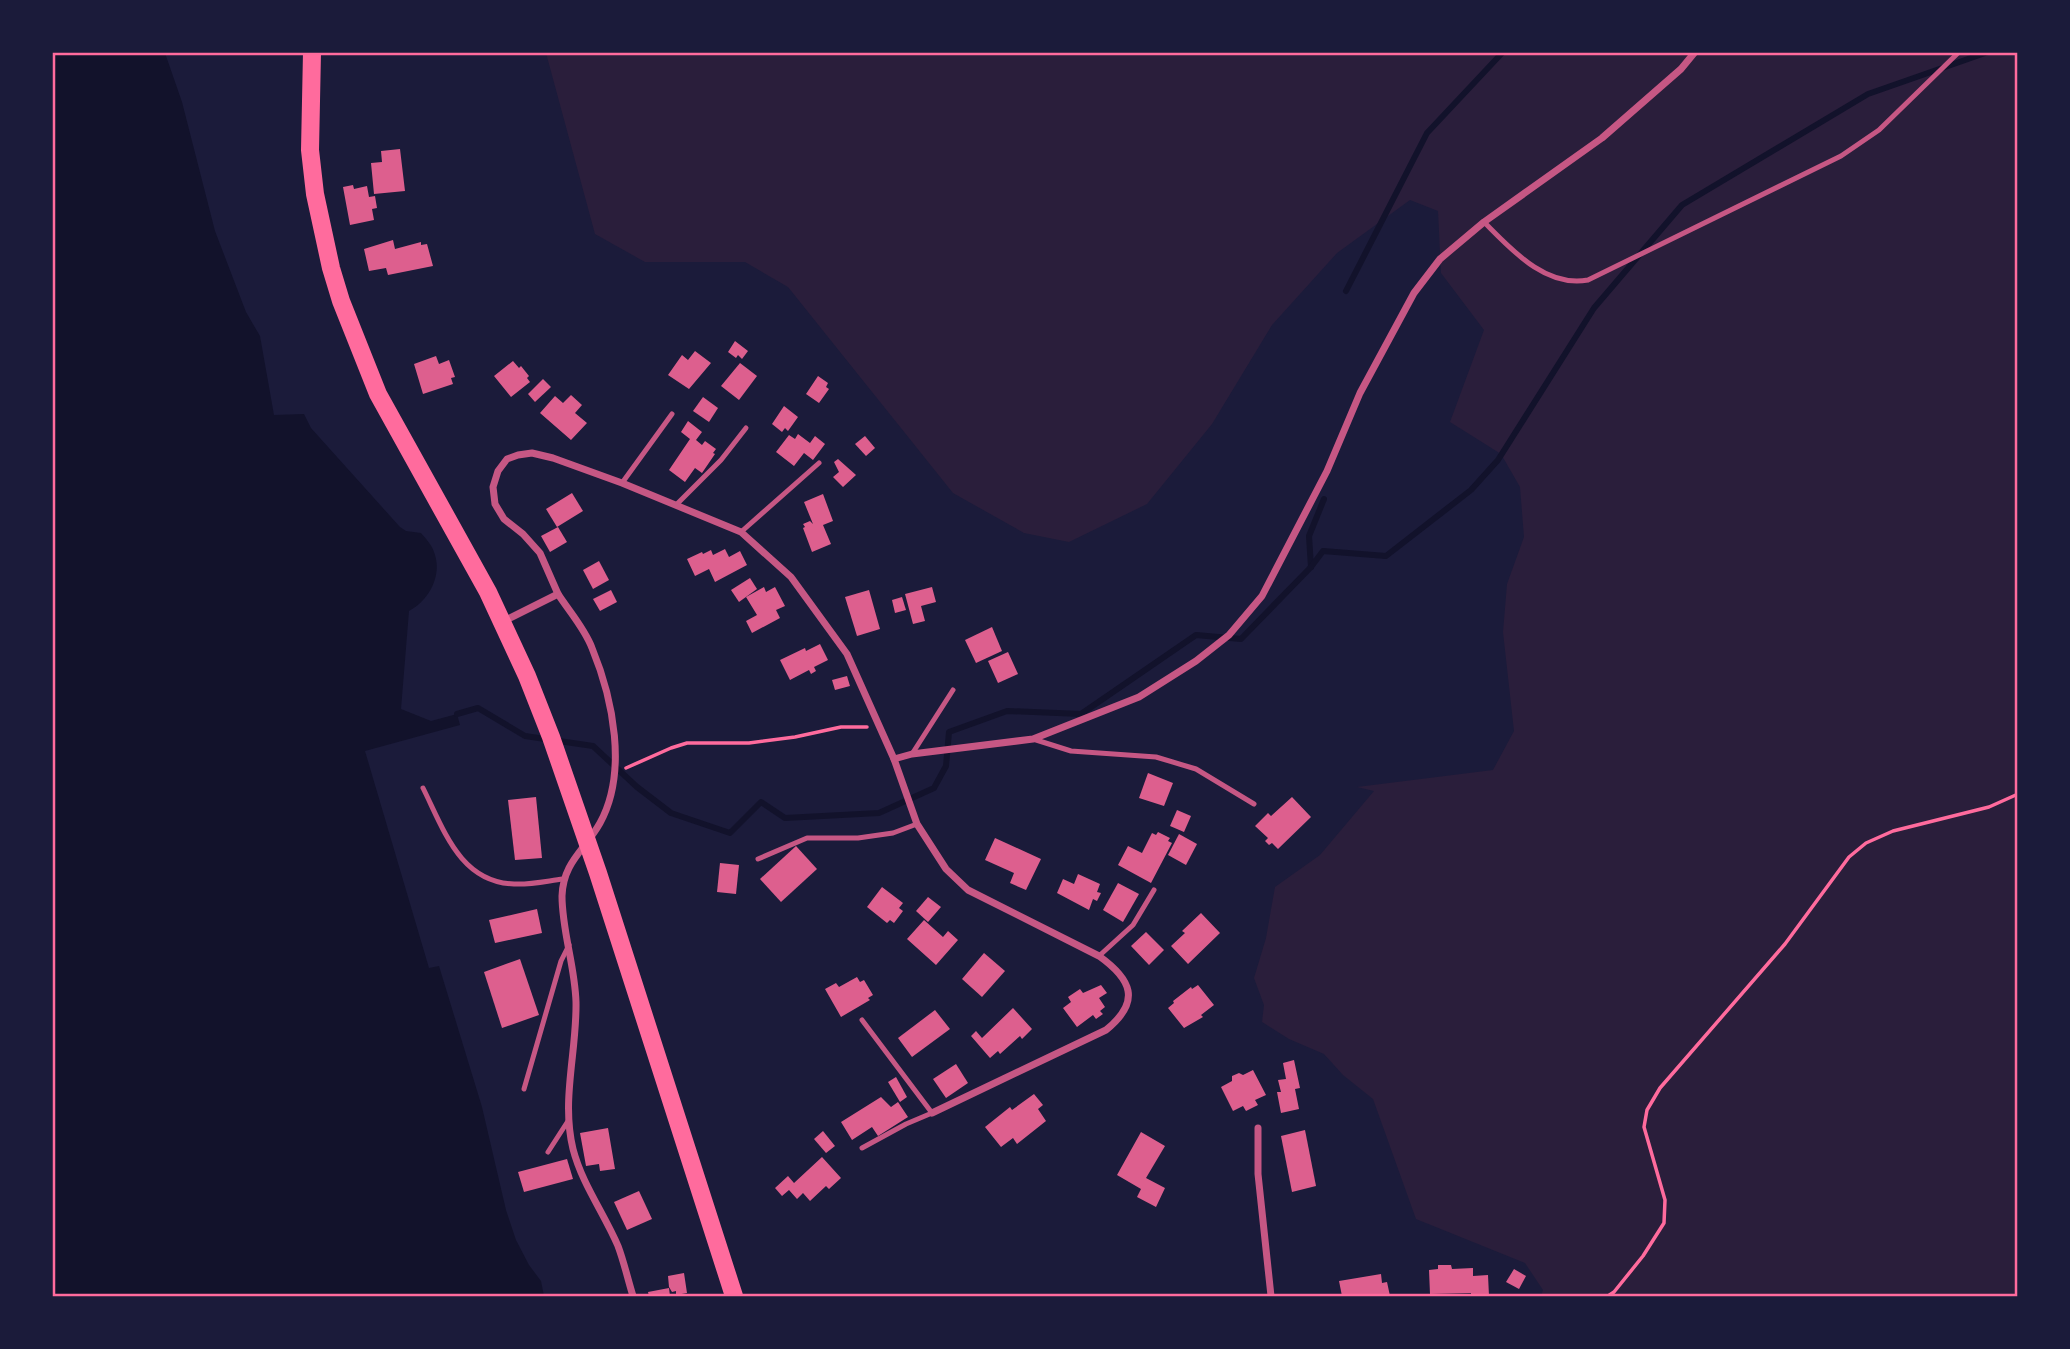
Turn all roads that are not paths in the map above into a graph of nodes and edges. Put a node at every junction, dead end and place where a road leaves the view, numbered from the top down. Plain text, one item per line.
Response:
1 (312, 52) edge
2 (1695, 52) edge
3 (1959, 52) edge
4 (1484, 222) junction
5 (672, 414) dead end
6 (746, 428) dead end
7 (819, 463) dead end
8 (622, 483) junction
9 (676, 505) junction
10 (741, 532) junction
11 (558, 594) junction
12 (502, 622) junction
13 (953, 690) dead end
14 (1033, 739) junction
15 (912, 754) junction
16 (894, 758) junction
17 (423, 788) dead end
18 (1254, 804) dead end
19 (917, 824) junction
20 (758, 859) dead end
21 (563, 879) junction
22 (1154, 890) dead end
23 (569, 945) junction
24 (1099, 956) junction
25 (862, 1020) dead end
26 (524, 1089) dead end
27 (932, 1114) junction
28 (568, 1121) junction
29 (1258, 1128) dead end
30 (862, 1148) dead end
31 (548, 1152) dead end
32 (633, 1297) edge
33 (734, 1297) edge
34 (1272, 1297) edge

1 - 12 main road
2 - 4 street
3 - 4 lane
4 - 14 street
5 - 8 lane
6 - 9 lane
7 - 10 lane
8 - 9 street
8 - 11 street
9 - 10 street
10 - 16 street
11 - 12 street
11 - 21 street
12 - 33 main road
13 - 15 lane
14 - 15 street
14 - 18 lane
15 - 16 street
16 - 19 street
17 - 21 lane
19 - 20 lane
19 - 24 street
21 - 23 street
22 - 24 lane
23 - 26 lane
23 - 28 street
24 - 27 street
25 - 27 lane
27 - 30 lane
28 - 31 lane
28 - 32 street
29 - 34 street

